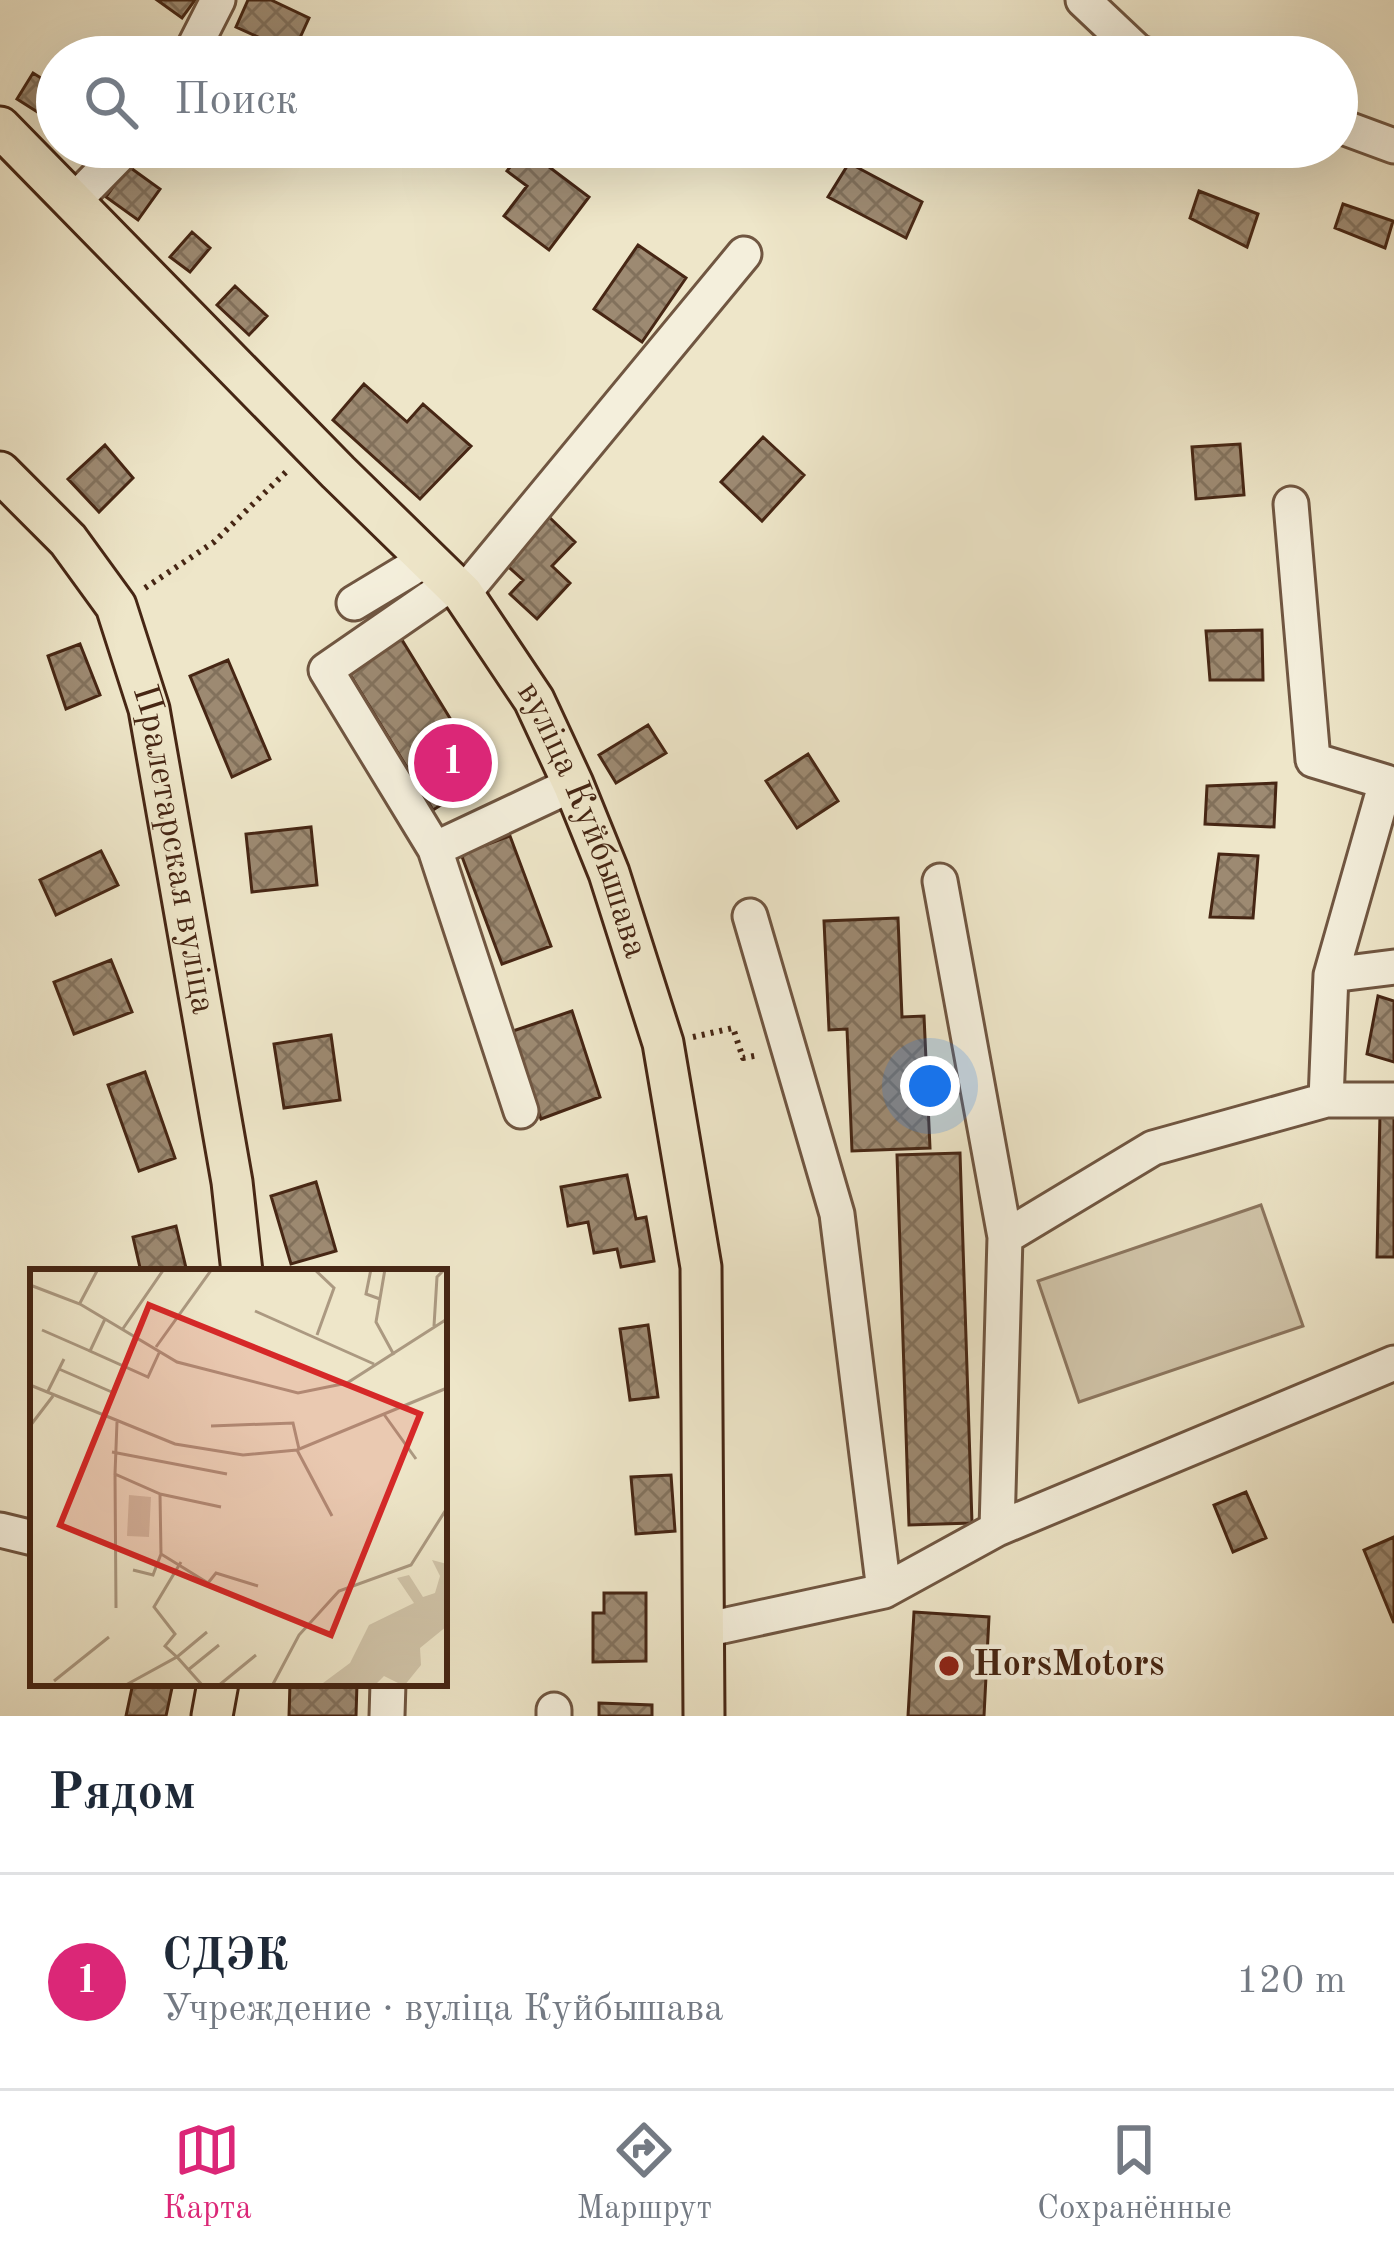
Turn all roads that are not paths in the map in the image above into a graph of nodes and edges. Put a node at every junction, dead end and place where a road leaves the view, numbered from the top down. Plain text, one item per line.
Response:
1 (218, 0) edge
2 (1084, 0) edge
3 (200, 36) edge
4 (1121, 36) edge
5 (0, 127) edge
6 (1358, 133) edge
7 (1394, 146) edge
8 (36, 164) edge
9 (39, 168) edge
10 (106, 168) edge
11 (72, 202) junction
12 (744, 254) dead end
13 (0, 472) edge
14 (1291, 504) dead end
15 (447, 578) junction
16 (354, 603) dead end
17 (573, 784) junction
18 (435, 849) junction
19 (940, 881) dead end
20 (750, 916) dead end
21 (1394, 967) edge
22 (1331, 975) junction
23 (1326, 1100) junction
24 (1394, 1100) edge
25 (521, 1111) dead end
26 (1005, 1238) junction
27 (242, 1269) edge
28 (1394, 1363) edge
29 (997, 1529) junction
30 (0, 1530) edge
31 (30, 1537) edge
32 (884, 1591) junction
33 (704, 1630) junction
34 (217, 1686) edge
35 (388, 1686) edge
36 (212, 1716) edge
37 (387, 1716) edge
38 (704, 1716) edge

1 - 3 street
2 - 4 street
5 - 8 main road, вуліца Куйбышава
6 - 7 street
9 - 11 main road, вуліца Куйбышава
10 - 11 street
11 - 15 main road, вуліца Куйбышава
12 - 15 street
13 - 27 main road, Пралетарская вуліца
14 - 22 street
15 - 16 street
15 - 17 main road, вуліца Куйбышава
15 - 18 street
17 - 18 street
17 - 33 main road, вуліца Куйбышава
18 - 25 street
19 - 26 street
20 - 32 street
21 - 22 street
22 - 23 street
23 - 24 street
23 - 26 street
26 - 29 street
28 - 29 street
29 - 32 street
30 - 31 street
32 - 33 street
33 - 38 main road, вуліца Куйбышава
34 - 36 main road
35 - 37 street

